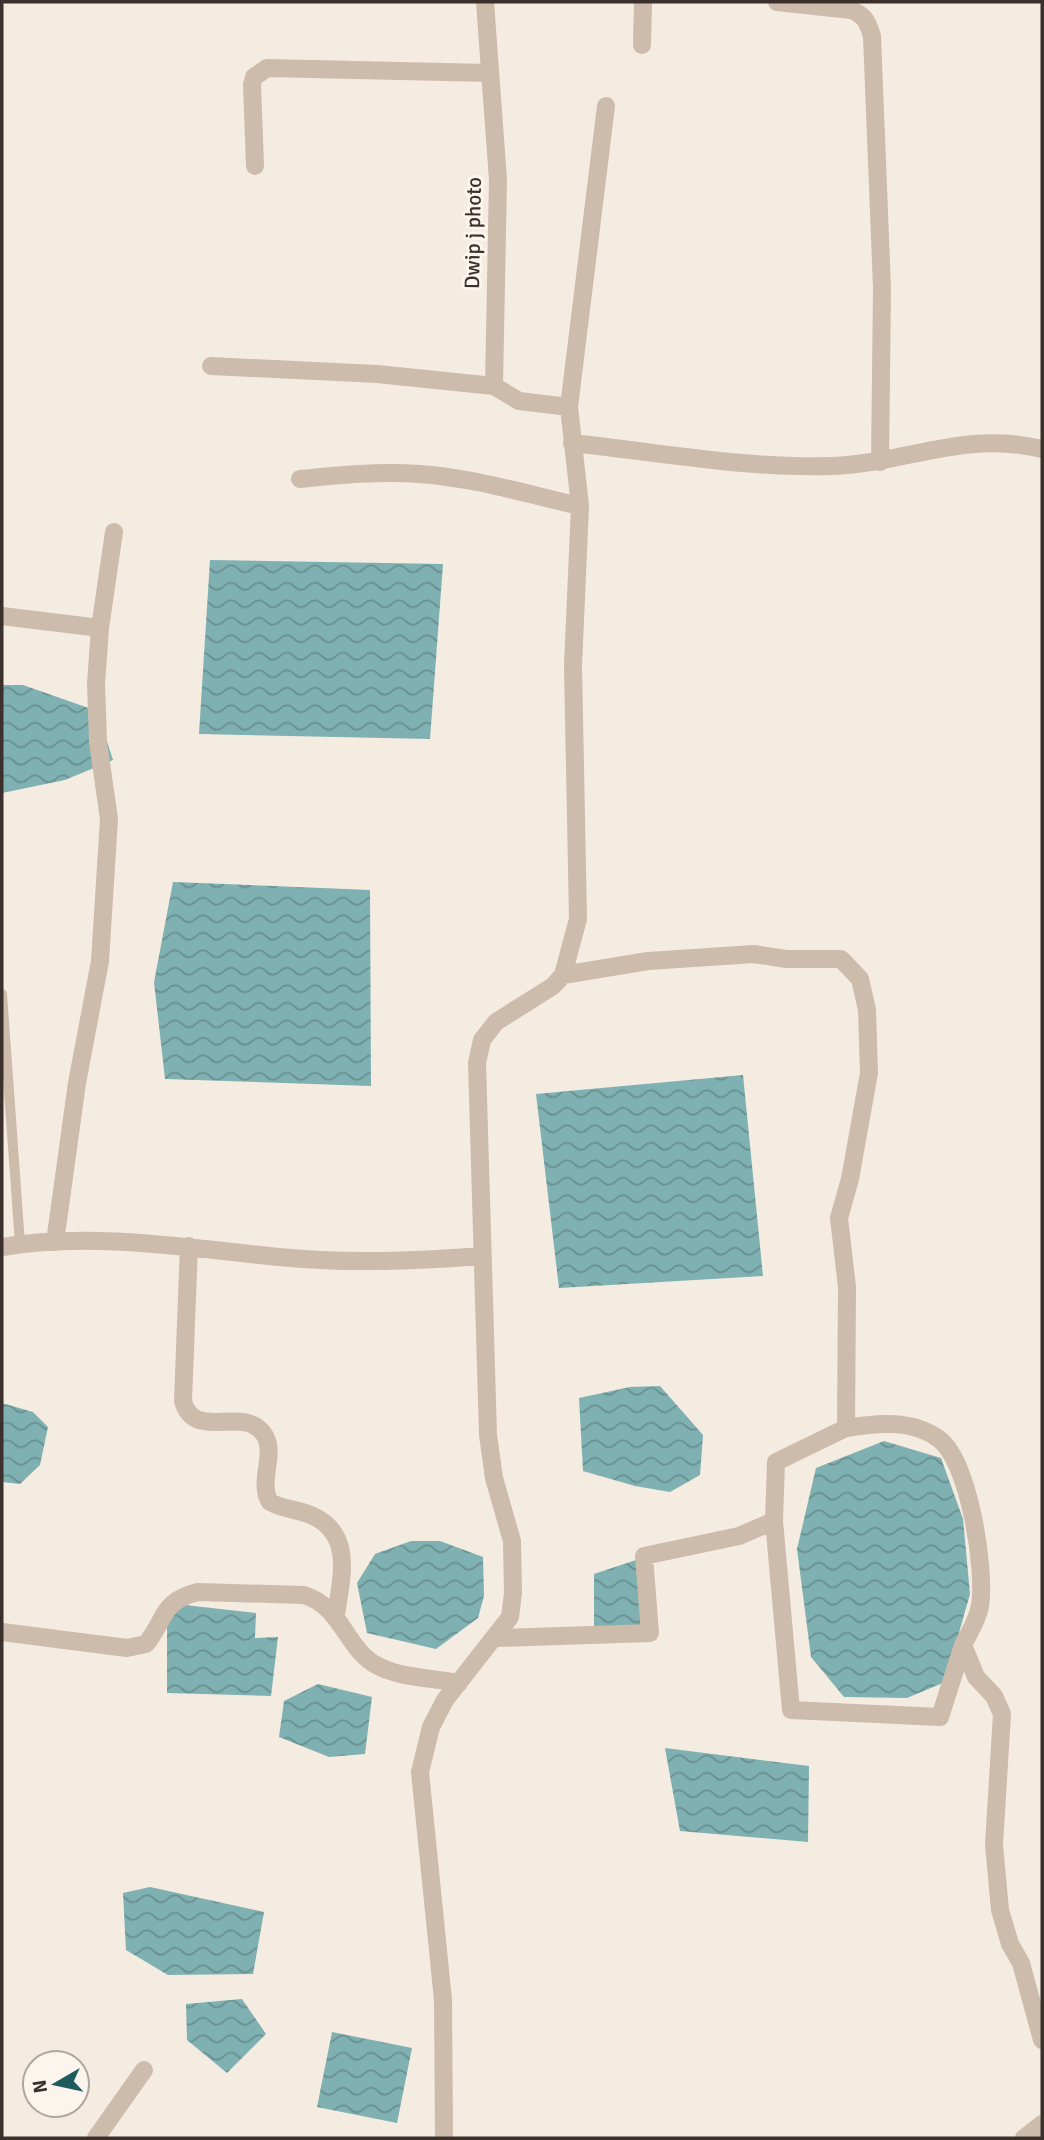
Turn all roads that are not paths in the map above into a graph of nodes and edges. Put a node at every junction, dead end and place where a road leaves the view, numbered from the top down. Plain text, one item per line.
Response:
1 (485, 2) edge
2 (643, 2) edge
3 (777, 2) edge
4 (642, 45) dead end
5 (489, 73) junction
6 (606, 106) dead end
7 (255, 166) dead end
8 (211, 366) dead end
9 (494, 386) junction
10 (569, 407) junction
11 (572, 443) junction
12 (1042, 449) edge
13 (880, 462) junction
14 (300, 479) dead end
15 (580, 506) junction
16 (114, 532) dead end
17 (2, 616) edge
18 (100, 628) junction
19 (563, 975) junction
20 (2, 994) edge
21 (55, 1242) junction
22 (20, 1244) junction
23 (189, 1246) junction
24 (2, 1247) edge
25 (482, 1256) junction
26 (846, 1428) junction
27 (774, 1521) junction
28 (336, 1615) junction
29 (2, 1632) edge
30 (497, 1638) junction
31 (963, 1645) junction
32 (459, 1683) junction
33 (1042, 2040) edge
34 (145, 2070) dead end
35 (1042, 2124) edge
36 (96, 2138) edge
37 (444, 2138) edge
38 (1024, 2138) edge

1 - 5 street, Dwip j photo
2 - 4 street
3 - 13 street
5 - 7 street
5 - 9 street, Dwip j photo
6 - 10 street
8 - 9 street
9 - 10 street
10 - 11 street
11 - 13 street
11 - 15 street
12 - 13 street
14 - 15 street
15 - 19 street
16 - 18 street
17 - 18 street
18 - 21 street
19 - 25 street
19 - 26 street
20 - 22 lane
21 - 22 street
21 - 23 street
22 - 24 street
23 - 25 street
23 - 28 street
25 - 30 street
26 - 27 street
26 - 31 street
27 - 30 street
27 - 31 street
28 - 29 street
28 - 32 street
30 - 32 street
31 - 33 street
32 - 37 street
34 - 36 street
35 - 38 street

